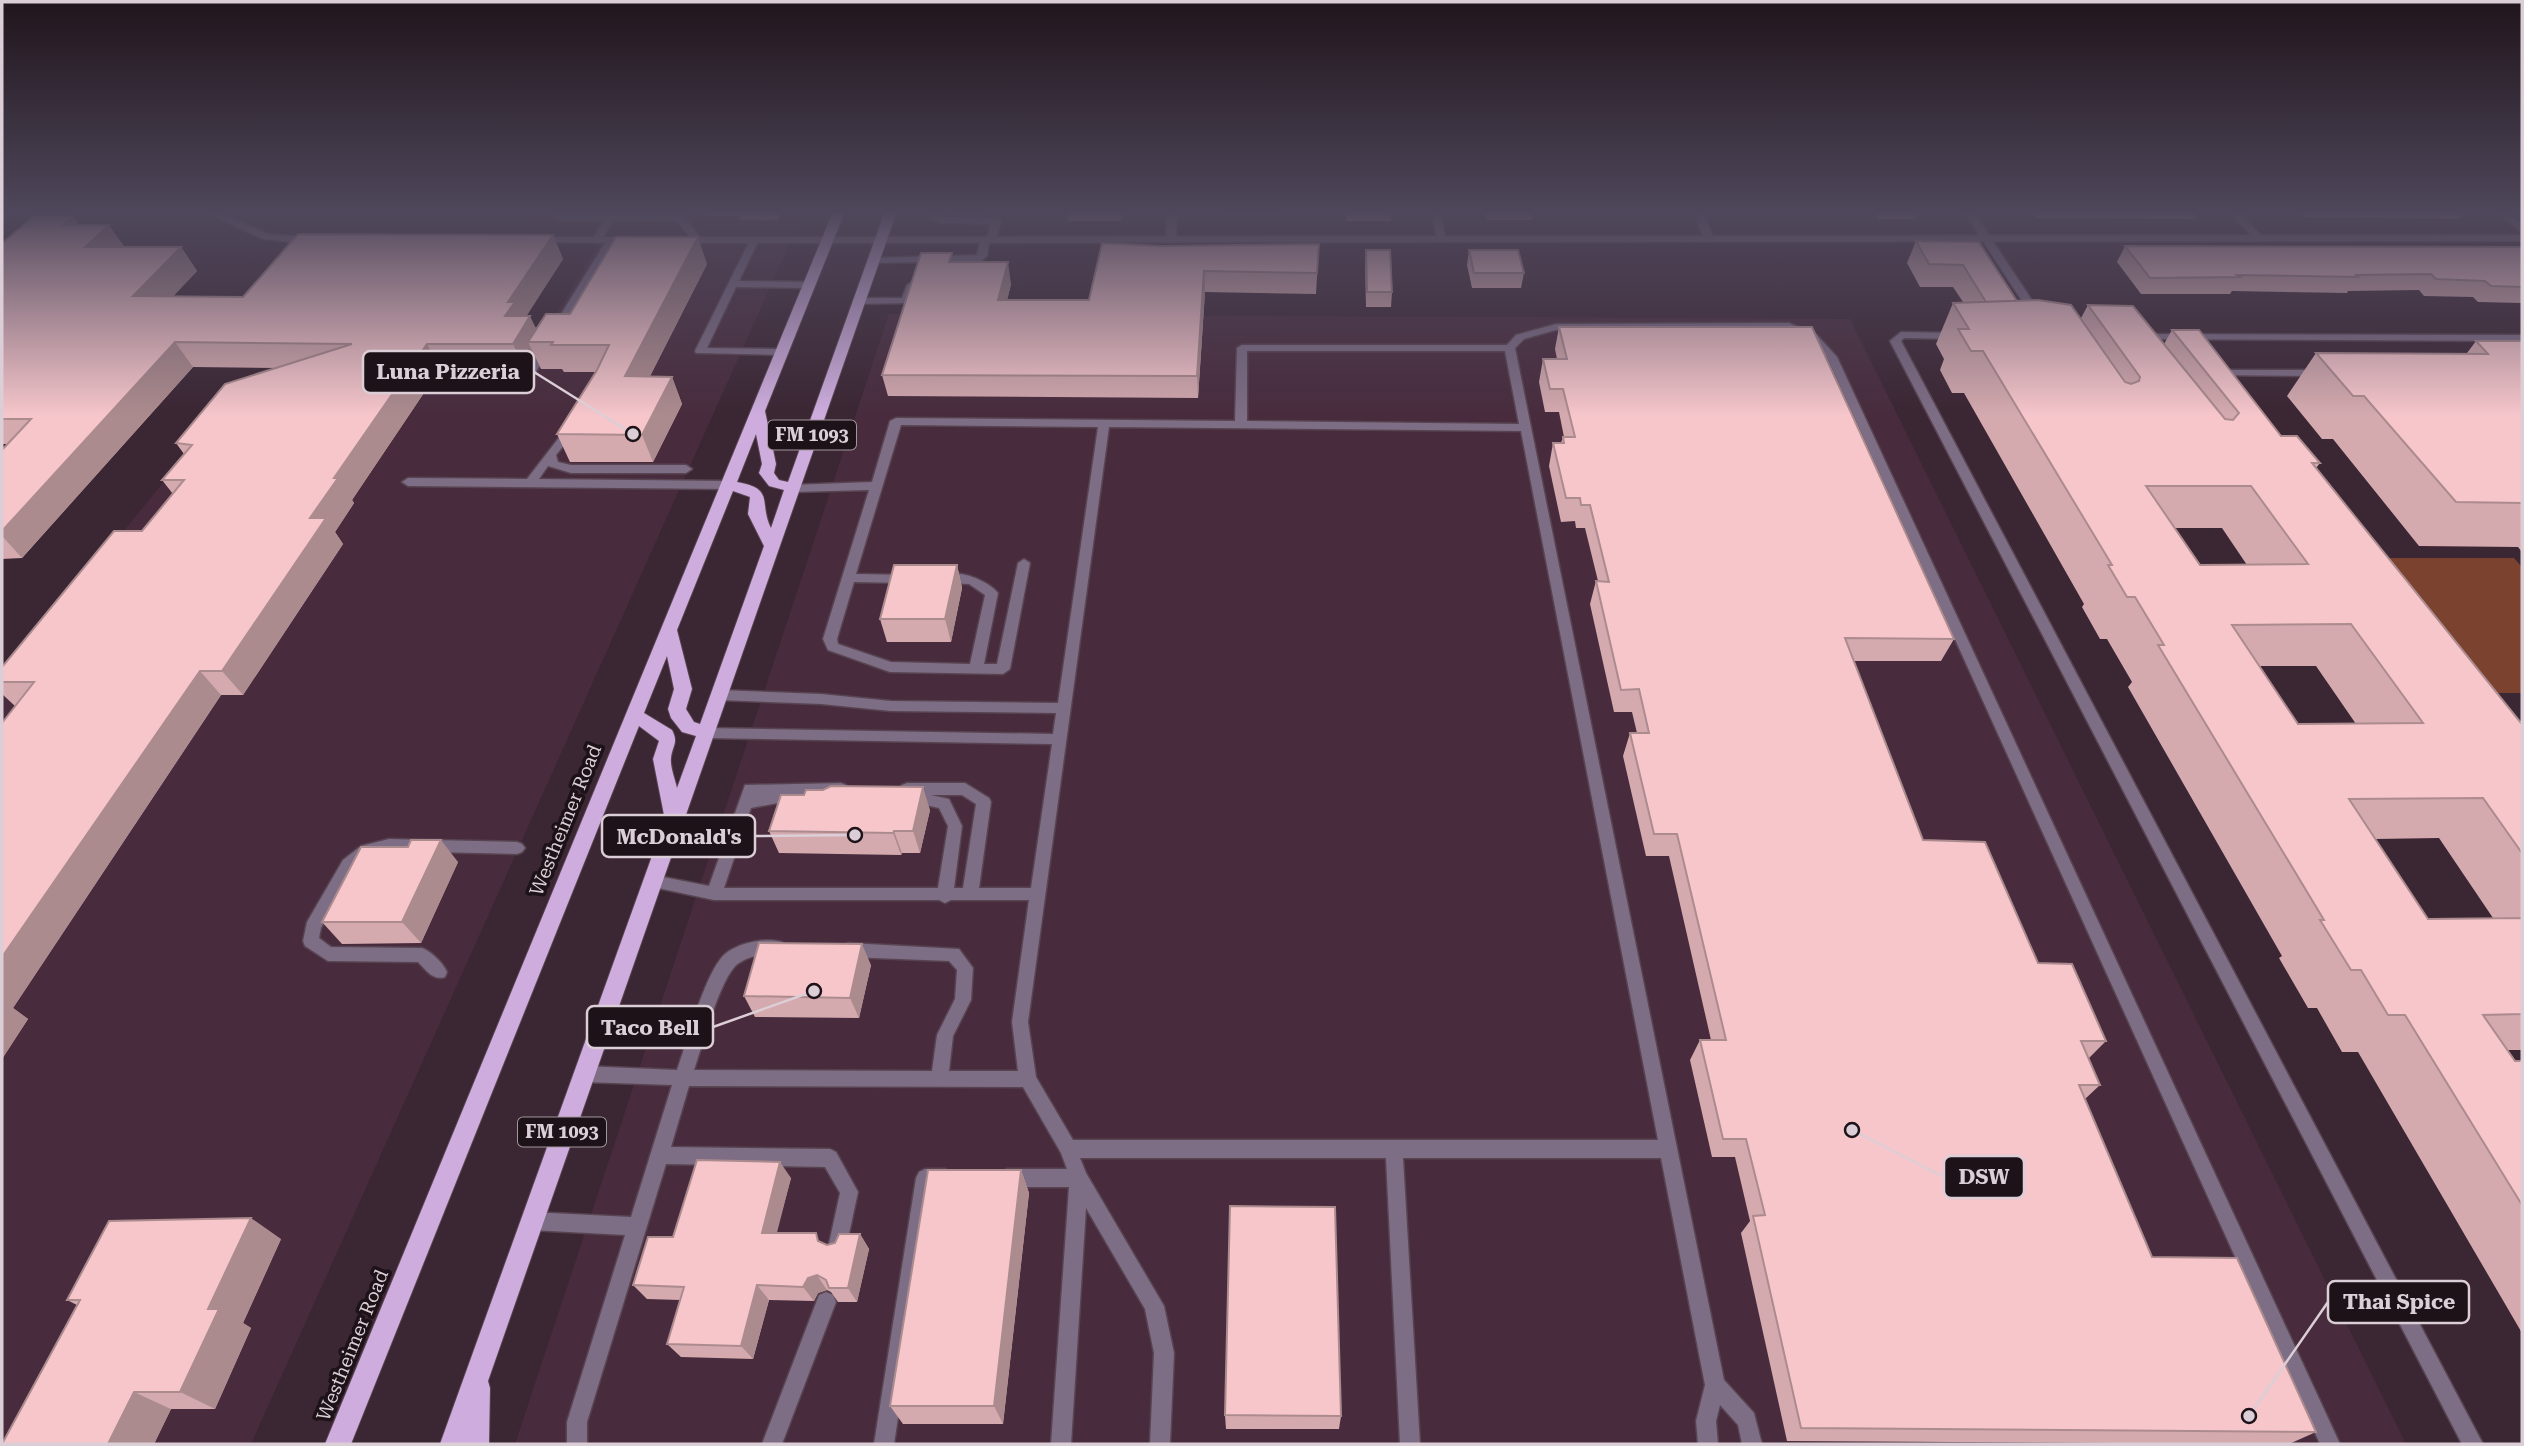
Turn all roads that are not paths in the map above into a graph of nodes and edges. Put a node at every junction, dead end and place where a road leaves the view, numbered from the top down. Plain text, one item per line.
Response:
1 (586, 281) edge
2 (811, 281) edge
3 (866, 281) edge
4 (913, 281) edge
5 (2015, 281) edge
6 (733, 284) joint
7 (810, 285) junction
8 (859, 301) junction
9 (2032, 308) edge
10 (1970, 336) edge
11 (2126, 337) edge
12 (2185, 338) junction
13 (2522, 338) edge
14 (1510, 348) junction
15 (783, 352) junction
16 (2204, 364) junction
17 (532, 370) dead end
18 (2332, 373) edge
19 (2218, 384) edge
20 (758, 411) junction
21 (579, 420) edge
22 (1104, 424) junction
23 (1241, 426) junction
24 (1526, 428) junction
25 (550, 455) junction
26 (686, 469) dead end
27 (408, 482) dead end
28 (530, 483) junction
29 (728, 485) junction
30 (876, 486) junction
31 (794, 488) junction
32 (773, 548) junction
33 (1024, 563) dead end
34 (850, 578) junction
35 (669, 630) junction
36 (976, 668) junction
37 (719, 695) junction
38 (1064, 708) junction
39 (634, 715) junction
40 (706, 733) junction
41 (1059, 739) junction
42 (856, 793) edge
43 (675, 821) junction
44 (517, 848) dead end
45 (653, 881) junction
46 (715, 894) junction
47 (1038, 894) junction
48 (970, 895) junction
49 (945, 896) junction
50 (799, 948) edge
51 (827, 949) edge
52 (439, 972) dead end
53 (583, 1074) junction
54 (683, 1078) junction
55 (939, 1079) junction
56 (1028, 1079) junction
57 (1068, 1149) junction
58 (1394, 1149) junction
59 (1668, 1149) junction
60 (661, 1154) junction
61 (967, 1178) edge
62 (995, 1178) edge
63 (1079, 1178) junction
64 (531, 1221) junction
65 (637, 1226) junction
66 (837, 1248) edge
67 (826, 1302) edge
68 (478, 1372) junction
69 (1715, 1385) junction
70 (338, 1444) edge
71 (453, 1444) edge
72 (477, 1444) edge
73 (577, 1444) edge
74 (772, 1444) edge
75 (884, 1444) edge
76 (1060, 1444) edge
77 (1160, 1444) edge
78 (1410, 1444) edge
79 (1709, 1444) edge
80 (1752, 1444) edge
81 (2330, 1444) edge
82 (2473, 1444) edge

1 - 17 street
2 - 7 main road, Westheimer Road / FM 1093
3 - 8 main road, FM 1093
4 - 8 street
5 - 9 street
6 - 7 street
6 - 15 street
7 - 15 main road, Westheimer Road / FM 1093
8 - 31 main road, FM 1093
10 - 82 street
11 - 12 street
12 - 13 street
12 - 16 street
14 - 23 street
14 - 24 street
14 - 81 street
15 - 20 main road, Westheimer Road / FM 1093
16 - 18 street
16 - 19 street
20 - 29 main road, Westheimer Road / FM 1093
20 - 31 main road
21 - 25 street
22 - 23 street
22 - 30 street
22 - 38 street
23 - 24 street
24 - 59 street
25 - 26 street
25 - 28 street
27 - 28 street
28 - 29 street
29 - 32 main road
29 - 35 main road, Westheimer Road / FM 1093
30 - 31 street
30 - 34 street
31 - 32 main road, FM 1093
32 - 37 main road, FM 1093
33 - 36 street
34 - 36 street
34 - 36 street
35 - 39 main road, Westheimer Road / FM 1093
35 - 40 main road
37 - 38 street
37 - 40 main road, FM 1093
38 - 41 street
39 - 43 main road
39 - 70 main road, Westheimer Road / FM 1093
40 - 41 street
40 - 43 main road, FM 1093
41 - 47 street
42 - 46 street
43 - 45 main road, FM 1093
44 - 52 street
45 - 46 street
45 - 53 main road, FM 1093
46 - 49 street
47 - 48 street
47 - 56 street
48 - 49 street
48 - 49 street
50 - 54 street
51 - 55 street
53 - 54 street
53 - 64 main road, FM 1093
54 - 55 street
54 - 60 street
55 - 56 street
56 - 57 street
57 - 58 street
57 - 63 street
58 - 59 street
58 - 78 street
59 - 69 street
60 - 65 street
60 - 66 street
61 - 75 street
62 - 63 street
63 - 76 street
63 - 77 street
64 - 65 street
64 - 68 main road, FM 1093
65 - 73 street
67 - 74 street
68 - 71 main road, FM 1093
68 - 72 main road
69 - 79 street
69 - 80 street

